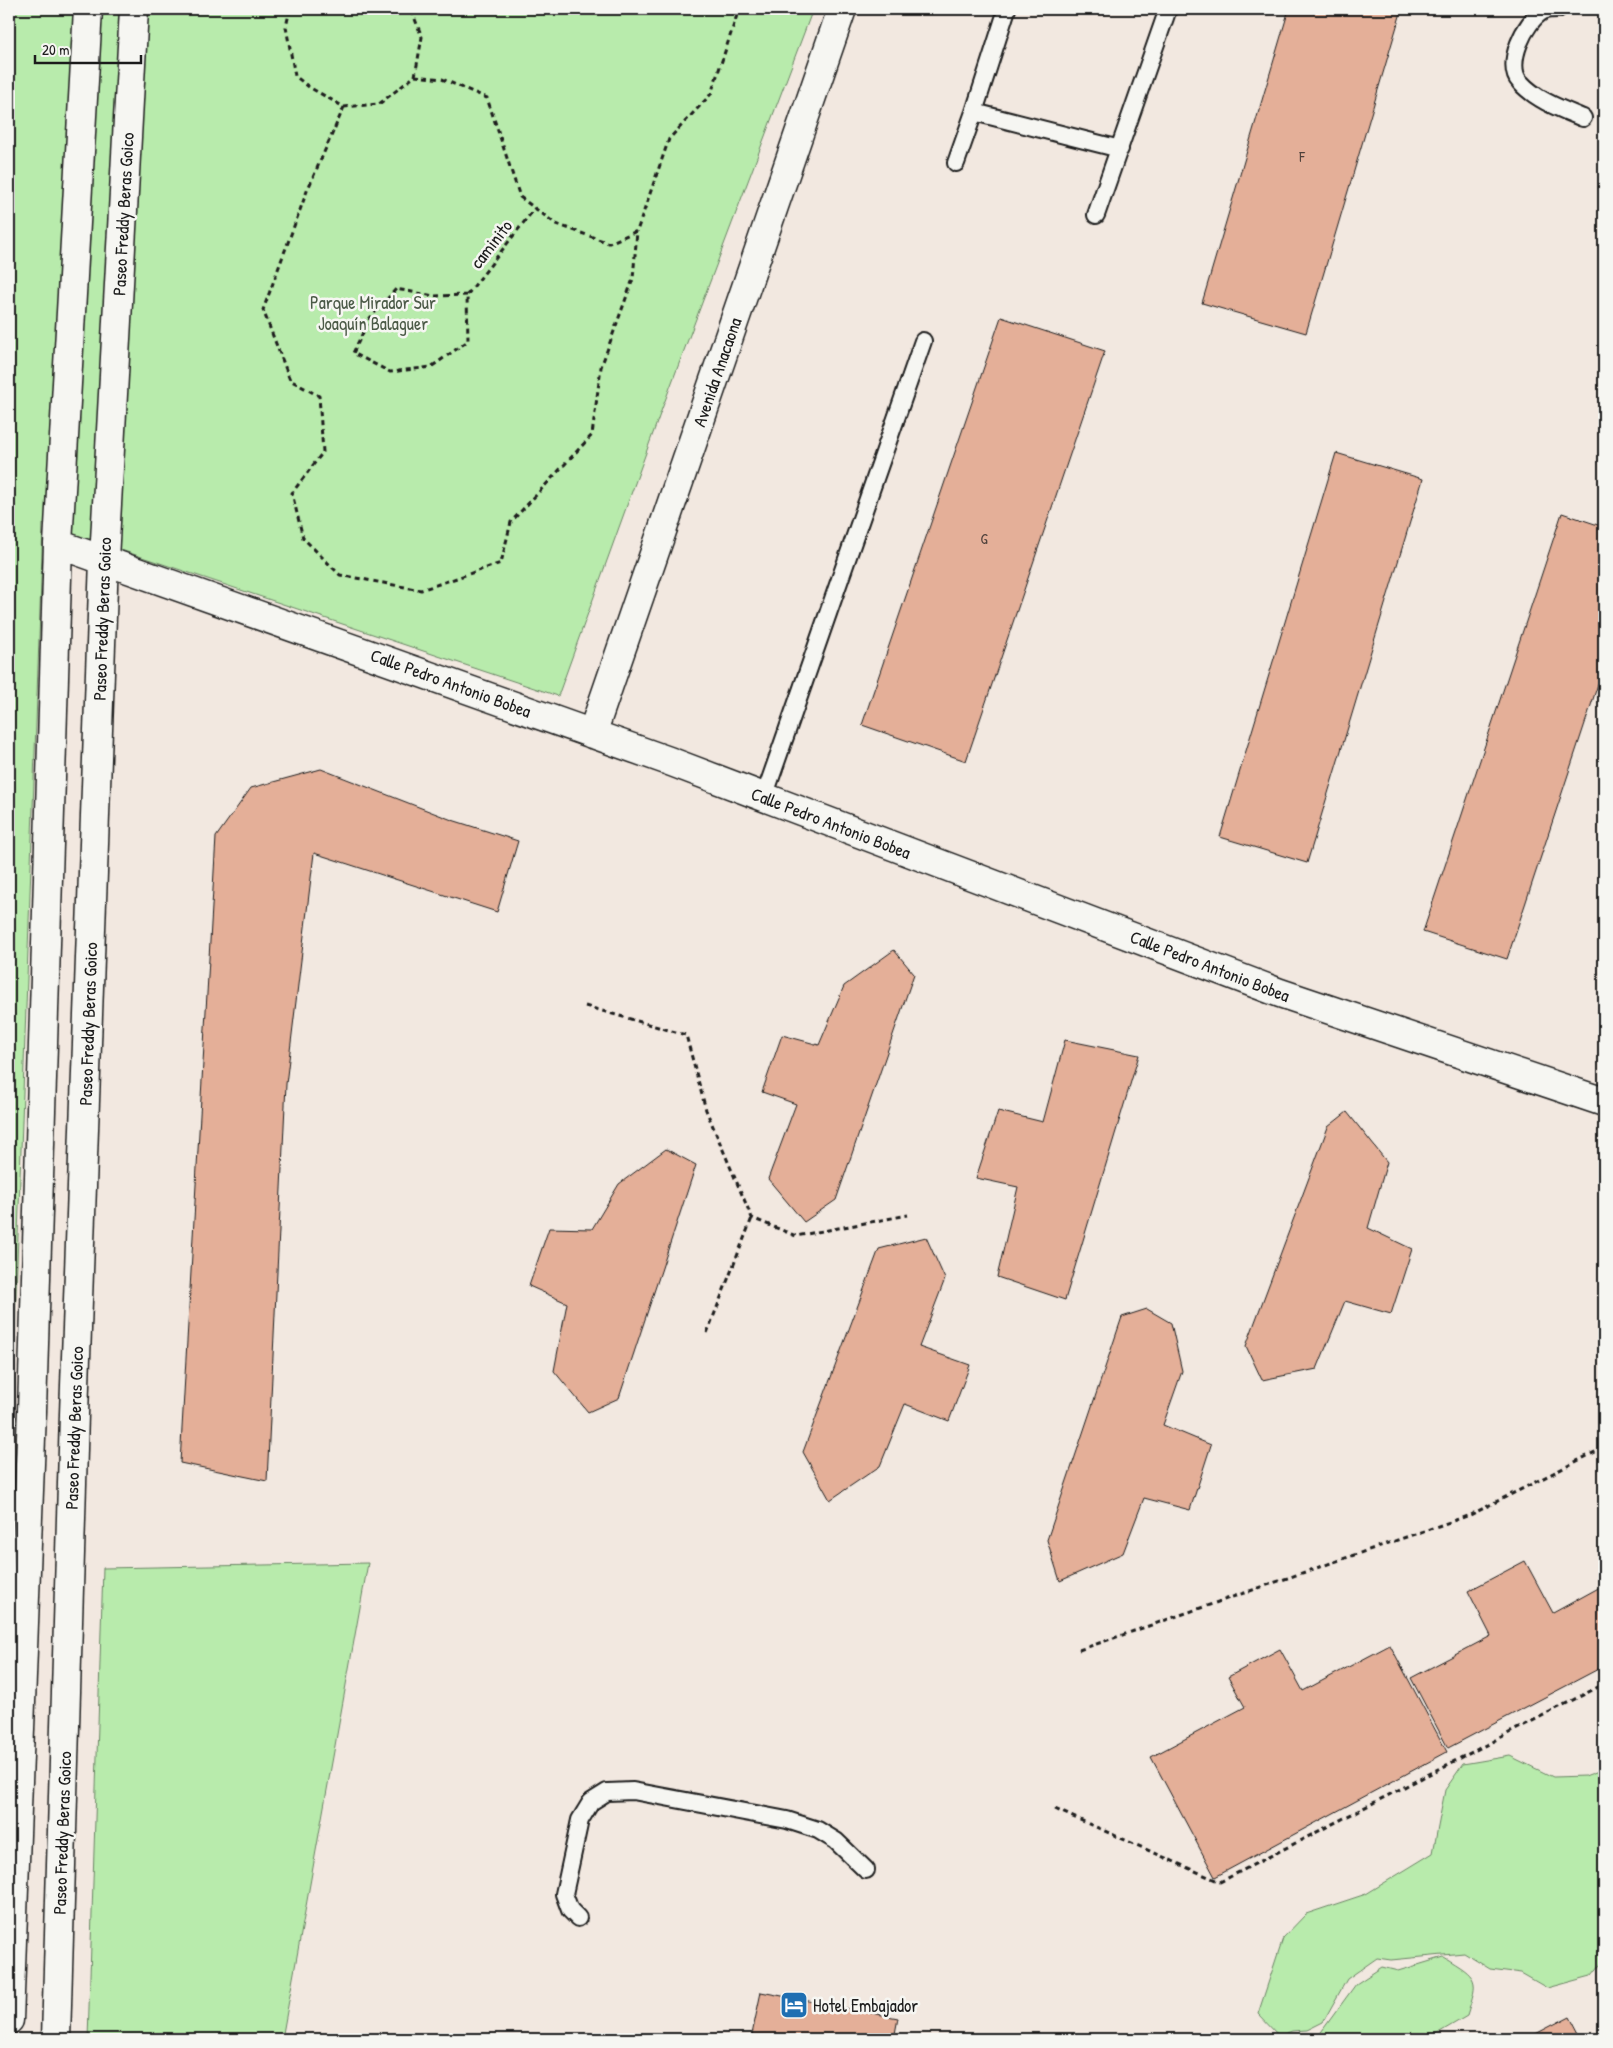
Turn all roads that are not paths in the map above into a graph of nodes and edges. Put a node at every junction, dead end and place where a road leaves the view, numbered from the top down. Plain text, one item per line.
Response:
1 (88, 9) edge
2 (134, 9) edge
3 (146, 9) edge
4 (842, 9) edge
5 (1007, 9) edge
6 (1168, 9) edge
7 (1558, 9) edge
8 (131, 62) junction
9 (974, 112) junction
10 (1583, 118) dead end
11 (1120, 149) junction
12 (956, 163) dead end
13 (1096, 215) dead end
14 (923, 341) dead end
15 (58, 544) junction
16 (104, 560) junction
17 (592, 734) junction
18 (764, 797) junction
19 (1604, 1102) edge
20 (32, 1411) junction
21 (74, 1414) junction
22 (866, 1870) dead end
23 (578, 1918) dead end
24 (9, 2020) edge
25 (56, 2039) edge

1 - 15 street
2 - 8 street, Paseo Freddy Beras Goico
3 - 8 street
4 - 17 street, Avenida Anacaona
5 - 9 lane
6 - 11 lane
7 - 10 lane
8 - 16 street, Paseo Freddy Beras Goico
9 - 11 lane
9 - 12 lane
11 - 13 lane
14 - 18 lane
15 - 16 street, Calle Pedro Antonio Bobea
15 - 20 street
16 - 17 street, Calle Pedro Antonio Bobea
16 - 21 street, Paseo Freddy Beras Goico
17 - 18 street, Calle Pedro Antonio Bobea
18 - 19 street, Calle Pedro Antonio Bobea
20 - 21 street
20 - 24 street
21 - 25 street, Paseo Freddy Beras Goico
22 - 23 lane

